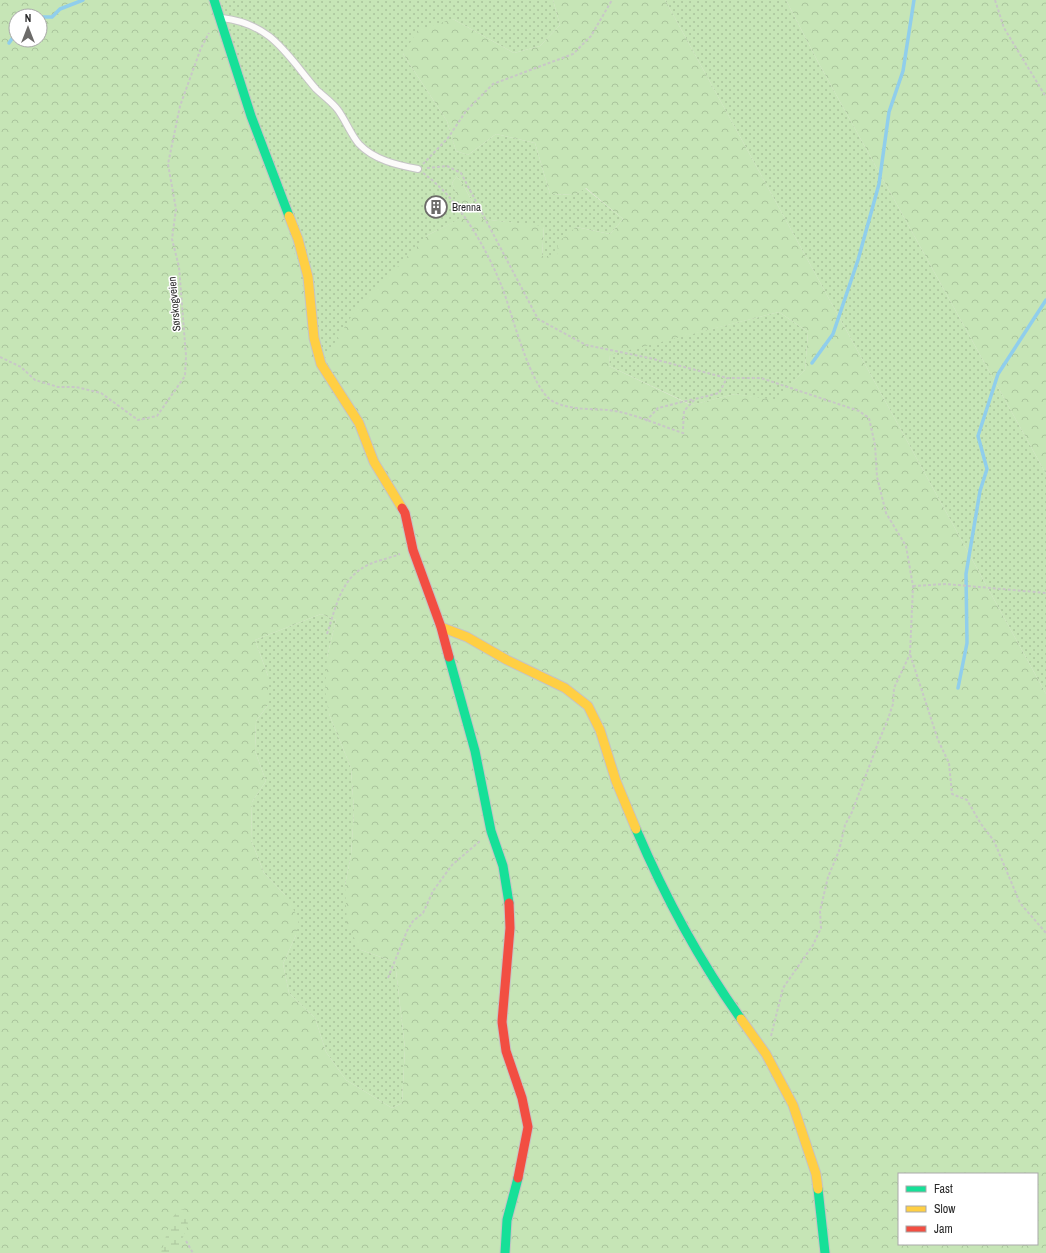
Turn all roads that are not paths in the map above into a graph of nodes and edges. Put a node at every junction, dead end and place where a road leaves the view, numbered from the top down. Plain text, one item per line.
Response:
1 (214, 0) edge
2 (218, 17) junction
3 (418, 169) road end
4 (441, 627) junction
5 (505, 1253) edge
6 (825, 1253) edge

1 - 2 street
2 - 3 lane
2 - 4 street
4 - 5 street
4 - 6 street

